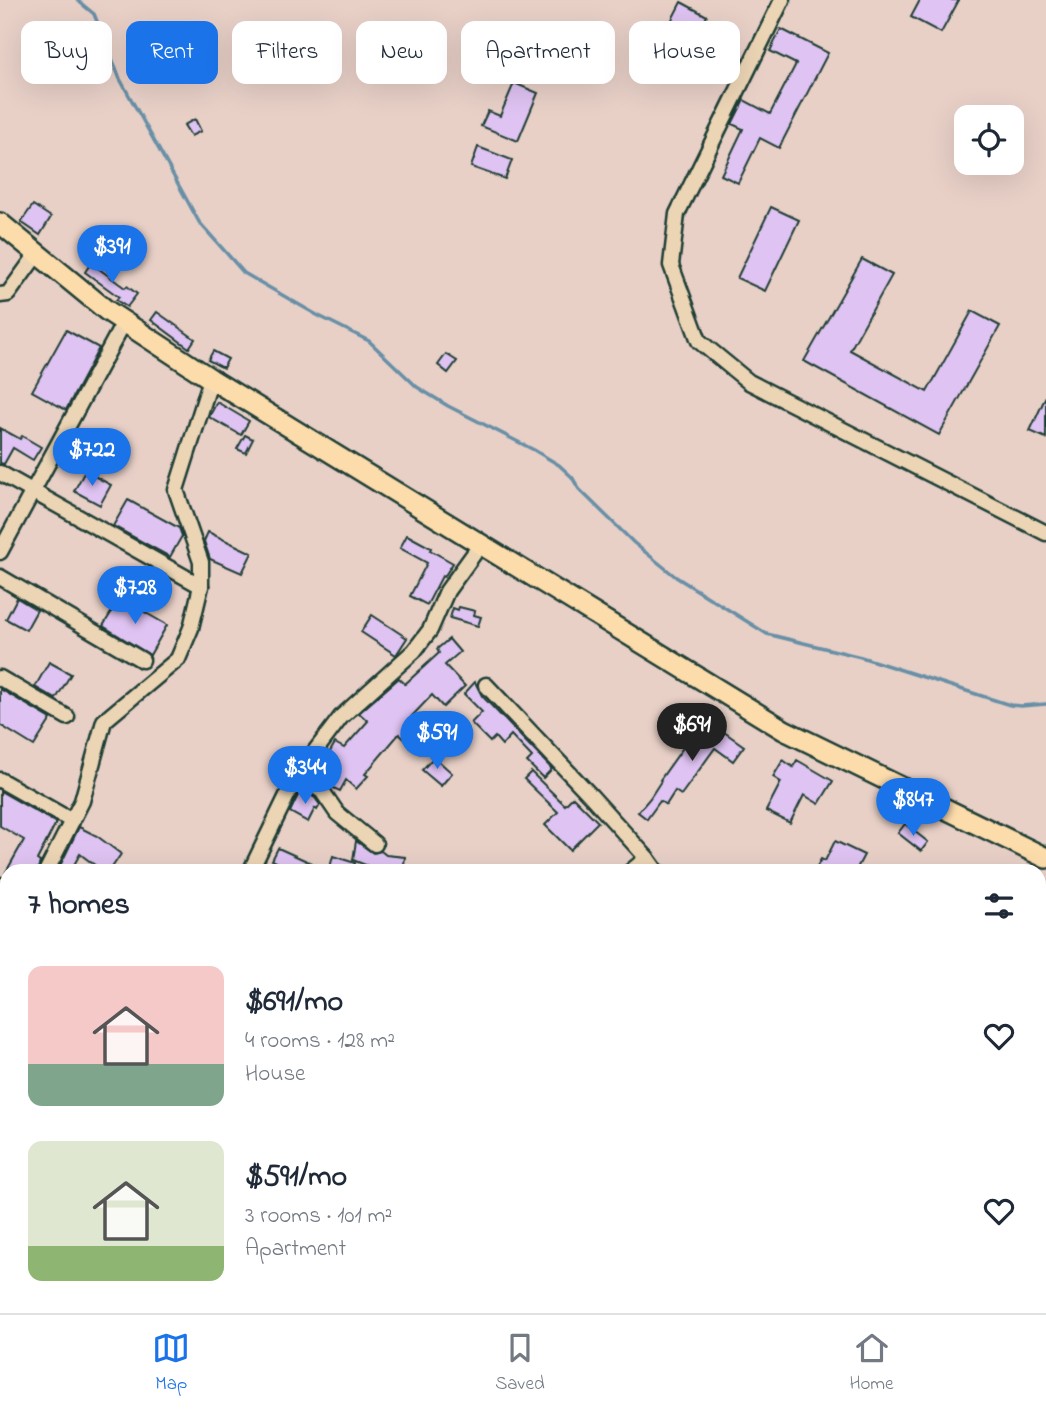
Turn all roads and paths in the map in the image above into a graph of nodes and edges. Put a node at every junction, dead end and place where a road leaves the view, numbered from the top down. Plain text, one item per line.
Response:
1 (782, 0) edge
2 (0, 223) edge
3 (37, 254) junction
4 (0, 295) edge
5 (124, 322) junction
6 (211, 379) junction
7 (0, 472) edge
8 (33, 491) junction
9 (1046, 533) edge
10 (481, 544) junction
11 (0, 552) edge
12 (0, 577) edge
13 (201, 586) junction
14 (142, 660) dead end
15 (0, 678) edge
16 (486, 685) dead end
17 (67, 717) dead end
18 (297, 775) junction
19 (0, 780) edge
20 (72, 821) junction
21 (375, 844) dead end
22 (647, 858) junction
23 (1046, 858) edge
24 (50, 864) edge
25 (254, 864) edge
26 (640, 864) edge
27 (651, 864) edge

1 - 9 street
2 - 3 main road
3 - 4 street
3 - 5 main road
5 - 6 main road
5 - 8 street
6 - 10 main road
6 - 13 street
7 - 8 street
8 - 11 street
8 - 13 street
10 - 18 street
10 - 23 main road
12 - 14 street
13 - 20 street
15 - 17 street
16 - 22 street
18 - 21 street
18 - 25 street
19 - 20 street
20 - 24 street
22 - 26 street
22 - 27 street

